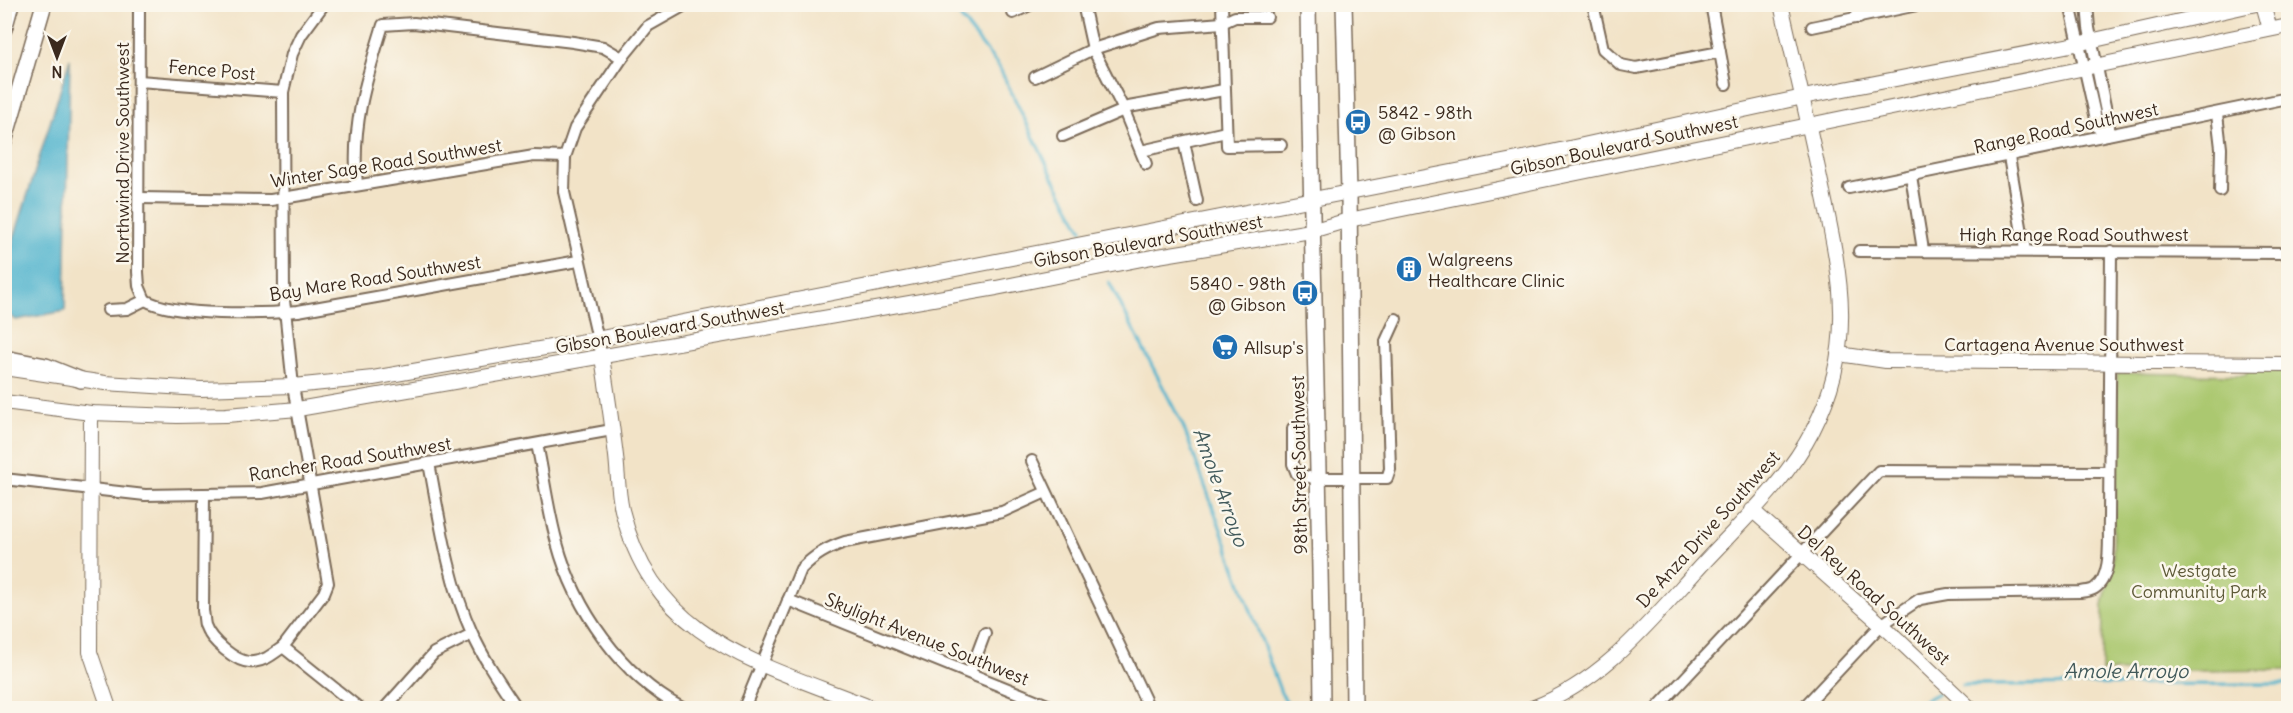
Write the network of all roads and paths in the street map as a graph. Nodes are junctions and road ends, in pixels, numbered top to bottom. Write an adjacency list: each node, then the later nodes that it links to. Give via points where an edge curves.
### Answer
1 (11, 4): 26 (main road)
2 (44, 4): 46 (main road)
3 (139, 4): 34 (street, Northwind Drive Southwest)
4 (324, 4): 37 (street, via 292,54)
5 (1032, 4): 20 (street)
6 (1083, 4): 29 (street)
7 (1222, 4): 23 (street)
8 (1308, 4): 60 (main road, 98th Street Southwest)
9 (1344, 4): 57 (main road)
10 (1593, 4): 30 (street, via 1603,48 1628,68)
11 (1711, 4): 30 (street)
12 (1782, 4): 38 (street, De Anza Drive Southwest)
13 (1856, 4): 22 (street)
14 (1922, 4): 22 (street)
15 (2070, 4): 28 (street)
16 (2087, 4): 28 (street)
17 (2256, 4): 28 (street, Gibson Boulevard Southwest)
18 (2264, 4): 27 (street)
19 (681, 6): 31 (street, via 648,26)
20 (1013, 13)
21 (1267, 17): 23 (street, via 1235,17)
22 (1859, 18): 25 (street)
23 (1222, 23): 29 (street, via 1159,28); 36 (street)
24 (2289, 26): 27 (street, Gibson Boulevard Southwest)
25 (1812, 27)
26 (4, 28)
27 (2270, 29): 32 (street, Gibson Boulevard Southwest)
28 (2086, 42): 32 (street); 38 (street, Gibson Boulevard Southwest)
29 (1093, 48): 33 (street); 40 (street)
30 (1720, 52): 35 (street)
31 (622, 57): 50 (street, via 575,128); 54 (street, via 603,47 573,42 414,23 383,25 358,112 354,139)
32 (2092, 67): 42 (street, Gibson Boulevard Southwest); 44 (street, via 2098,129)
33 (1035, 77)
34 (139, 81): 37 (street, Fence Post); 58 (street, Northwind Drive Southwest)
35 (1726, 84)
36 (1224, 90): 40 (street); 43 (street)
37 (283, 92): 59 (street)
38 (1803, 97): 42 (street, De Anza Drive Southwest); 57 (street, Gibson Boulevard Southwest)
39 (2289, 98): 41 (street, Range Road Southwest)
40 (1123, 109): 45 (street); 49 (street)
41 (2217, 114): 44 (street, Range Road Southwest); 56 (street)
42 (1809, 126): 62 (street, Gibson Boulevard Southwest); 75 (street, De Anza Drive Southwest, via 1841,283)
43 (1226, 132): 47 (street); 48 (street, via 1227,146)
44 (2107, 135): 51 (street, Range Road Southwest)
45 (1063, 136)
46 (4, 142)
47 (1184, 142): 49 (street); 61 (street)
48 (1281, 145)
49 (1141, 151): 52 (street)
50 (565, 157): 54 (street, Winter Sage Road Southwest, via 534,156); 69 (street, via 564,192)
51 (2009, 157): 53 (street, Range Road Southwest); 65 (street)
52 (1146, 164)
53 (1911, 176): 55 (street, Range Road Southwest); 64 (street)
54 (357, 185): 59 (street, Winter Sage Road Southwest)
55 (1849, 188)
56 (2220, 191)
57 (1349, 192): 60 (street, Gibson Boulevard Southwest); 62 (main road)
58 (140, 198): 59 (street, Winter Sage Road Southwest); 70 (street, Northwind Drive Southwest, via 138,272)
59 (283, 198): 72 (street)
60 (1311, 199): 63 (main road, 98th Street Southwest); 74 (street, Gibson Boulevard Southwest)
61 (1197, 201)
62 (1349, 220): 63 (street, Gibson Boulevard Southwest); 94 (main road)
63 (1311, 231): 76 (street, Gibson Boulevard Southwest); 93 (main road, 98th Street Southwest)
64 (1923, 250): 65 (street, High Range Road Southwest); 66 (street, High Range Road Southwest)
65 (2025, 250): 67 (street, High Range Road Southwest)
66 (1859, 251)
67 (2111, 251): 68 (street, High Range Road Southwest); 78 (street)
68 (2289, 253)
69 (578, 261): 72 (street, Bay Mare Road Southwest); 74 (street)
70 (146, 300): 71 (street, via 127,309); 72 (street, Bay Mare Road Southwest, via 168,310)
71 (108, 310)
72 (284, 312): 82 (street)
73 (1396, 319): 94 (street, via 1386,341 1390,469 1384,479)
74 (597, 339): 76 (street); 82 (street, Gibson Boulevard Southwest, via 373,378)
75 (1839, 354): 78 (street, Cartagena Avenue Southwest, via 1886,361); 99 (street, De Anza Drive Southwest, via 1814,429 1792,464)
76 (602, 357): 84 (street, Gibson Boulevard Southwest); 87 (street)
77 (4, 358): 81 (main road, via 46,366)
78 (2108, 363): 79 (street, Cartagena Avenue Southwest); 91 (street)
79 (2289, 364)
80 (4, 368): 81 (street, Gibson Boulevard Southwest)
81 (81, 380): 82 (street, Gibson Boulevard Southwest, via 201,389)
82 (293, 386): 84 (street)
83 (4, 402): 85 (street, Gibson Boulevard Southwest)
84 (298, 409): 85 (street, Gibson Boulevard Southwest, via 226,415); 95 (street)
85 (91, 413): 96 (street)
86 (1293, 428): 93 (street, via 1294,470 1302,477)
87 (612, 430): 88 (street, Rancher Road Southwest); 106 (street, via 622,509 636,554 657,591 703,635)
88 (537, 444): 90 (street, Rancher Road Southwest); 112 (street, via 557,542 587,614 633,673)
89 (1032, 461): 97 (street)
90 (429, 464): 95 (street, Rancher Road Southwest); 104 (street, via 449,566)
91 (2108, 472): 100 (street, via 1878,471); 102 (street, via 2106,561 2104,575 2094,589 1932,595 1908,604)
92 (4, 479): 96 (street, Rancher Road Southwest)
93 (1320, 479): 94 (street); 117 (main road, 98th Street Southwest)
94 (1352, 479): 118 (main road)
95 (312, 485): 98 (street, Rancher Road Southwest, via 262,493); 105 (street, via 328,583)
96 (90, 490): 98 (street, Rancher Road Southwest); 108 (street, via 90,652)
97 (1046, 492): 101 (street, via 993,514 828,548 801,569); 116 (street)
98 (204, 495): 105 (street, via 205,626 235,657 250,663 266,660)
99 (1752, 510): 100 (street, Del Rey Road Southwest); 119 (street, De Anza Drive Southwest, via 1605,667 1574,688)
100 (1800, 554): 102 (street, Del Rey Road Southwest); 120 (street)
101 (788, 600): 106 (street); 107 (street, Skylight Avenue Southwest)
102 (1881, 625): 121 (street); 122 (street, Del Rey Road Southwest)
103 (985, 633): 107 (street)
104 (472, 634): 110 (street, via 434,653); 111 (street)
105 (283, 647): 109 (street)
106 (762, 664): 113 (street); 114 (street)
107 (970, 673): 115 (street, Skylight Avenue Southwest)
108 (109, 708)
109 (359, 708)
110 (385, 708)
111 (518, 708)
112 (678, 708)
113 (744, 708)
114 (872, 708)
115 (1055, 708)
116 (1149, 708)
117 (1322, 708)
118 (1354, 708)
119 (1532, 708)
120 (1657, 708)
121 (1803, 708)
122 (1970, 708)

